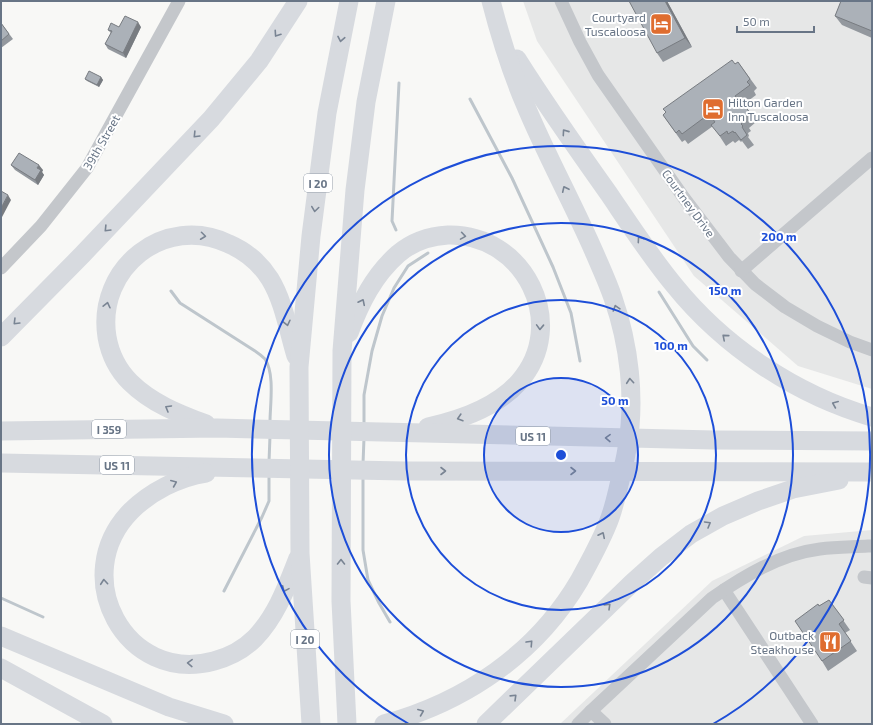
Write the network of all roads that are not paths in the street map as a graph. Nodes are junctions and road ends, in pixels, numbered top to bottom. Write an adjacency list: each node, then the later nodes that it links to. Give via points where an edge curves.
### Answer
1 (179, 1): 9 (street, 39th Street, via 87,168 41,226)
2 (298, 1): 11 (highway, one-way to 11, via 259,61 211,120)
3 (349, 1): 14 (highway, I 20, one-way to 14, via 325,128 311,236)
4 (386, 1): 13 (highway, via 366,102 356,183)
5 (491, 1): 7 (highway)
6 (561, 1): 10 (street, Courtney Drive, via 602,81 684,198)
7 (499, 30): 15 (highway, one-way to 7, via 822,398 782,377 727,339 699,313 651,256 544,102); 33 (highway, one-way to 7, via 421,712 472,688 527,646 560,609 587,566 609,522 628,447 631,396 626,346 613,297 524,103)
8 (872, 158): 10 (street)
9 (1, 268)
10 (741, 271): 12 (street, Courtney Drive, via 784,307 817,326)
11 (1, 337)
12 (872, 350)
13 (342, 351): 18 (highway, one-way to 18, via 366,293 386,265 414,243 441,236 468,237 500,250 524,273 537,298 540,323 533,360 519,382 500,398 467,416); 32 (highway, one-way to 13, via 341,601)
14 (299, 366): 16 (highway, one-way to 14, via 175,412 139,390 121,372 109,350 105,325 108,300 118,277 134,257 167,238 192,235 221,240 250,256 269,278 277,293 284,309); 24 (highway, I 20)
15 (872, 417)
16 (225, 428): 17 (highway, I 359); 18 (highway, I 359)
17 (1, 431)
18 (404, 432): 19 (highway, US 11, one-way to 18, via 713,440)
19 (872, 441)
20 (1, 464): 21 (highway, US 11)
21 (234, 468): 22 (highway, US 11, one-way to 22); 24 (highway, one-way to 21, via 271,618 245,647 223,658 199,664 162,659 140,647 122,630 110,607 104,584 108,547 119,526 136,506 166,486 199,474)
22 (872, 473): 34 (highway, one-way to 22, via 633,582 691,534 758,500 794,489)
23 (872, 546): 25 (street, via 819,549 791,556 752,572)
24 (300, 553): 31 (highway, I 20)
25 (724, 590): 28 (street, via 712,598); 37 (street)
26 (1, 636): 30 (highway, via 169,707)
27 (1, 668): 29 (highway)
28 (592, 712): 35 (street); 36 (street)
29 (103, 724)
30 (224, 724)
31 (311, 724)
32 (347, 724)
33 (384, 724)
34 (486, 724)
35 (578, 724)
36 (604, 724)
37 (812, 724)

